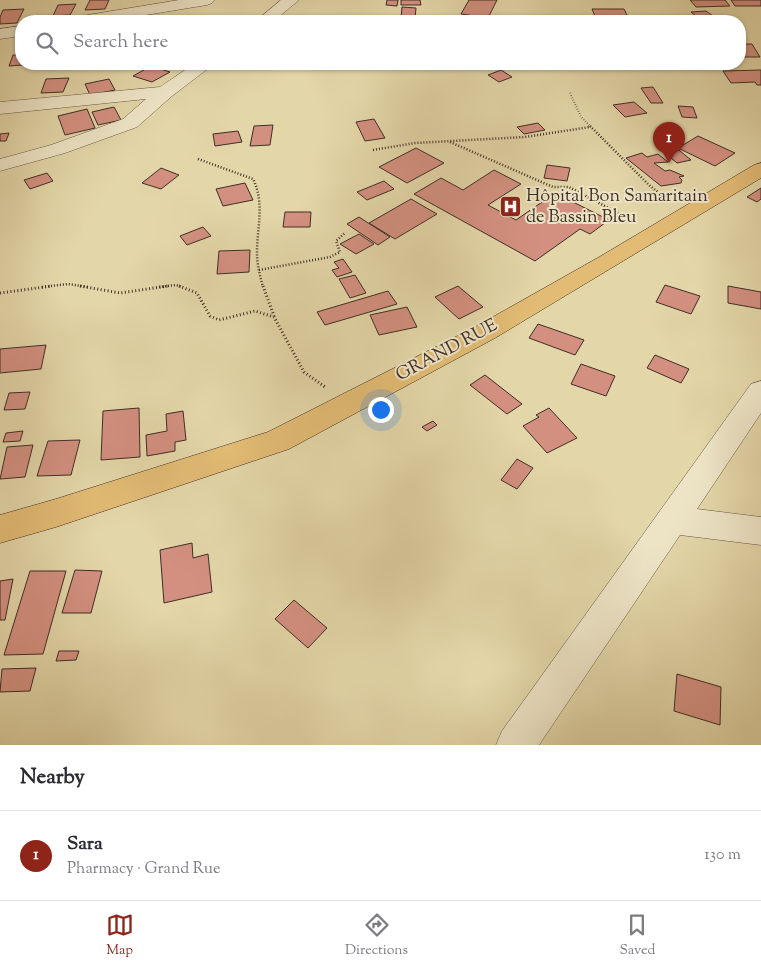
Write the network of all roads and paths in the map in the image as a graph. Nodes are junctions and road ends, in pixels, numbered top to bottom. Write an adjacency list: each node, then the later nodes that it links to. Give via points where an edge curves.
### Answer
1 (207, 0): 3 (street)
2 (291, 0): 4 (street)
3 (118, 15)
4 (272, 15)
5 (15, 32): 6 (street)
6 (0, 34)
7 (196, 70): 8 (street)
8 (165, 92): 10 (street); 15 (street, via 130,123)
9 (570, 93): 11 (path, via 581,117)
10 (0, 108)
11 (590, 127): 12 (path, via 525,137); 17 (path, via 649,186)
12 (450, 142): 13 (path, via 415,143); 19 (path, via 553,188 569,187)
13 (373, 150)
14 (198, 158): 20 (path, via 253,179 257,184 260,194)
15 (0, 166)
16 (761, 168): 17 (main road, GRAND RUE)
17 (686, 214): 19 (main road, GRAND RUE)
18 (345, 233): 20 (path, via 336,241 340,252 330,257)
19 (656, 233): 24 (main road, GRAND RUE, via 486,332)
20 (259, 270): 22 (path)
21 (0, 293): 22 (path, via 68,284 120,292 176,285 197,293 210,316 219,320 255,311)
22 (274, 317): 24 (path, via 304,372)
23 (761, 391): 25 (street)
24 (348, 404): 26 (main road, GRAND RUE, via 278,441)
25 (672, 520): 27 (street); 28 (street)
26 (0, 529)
27 (761, 532)
28 (516, 745)

